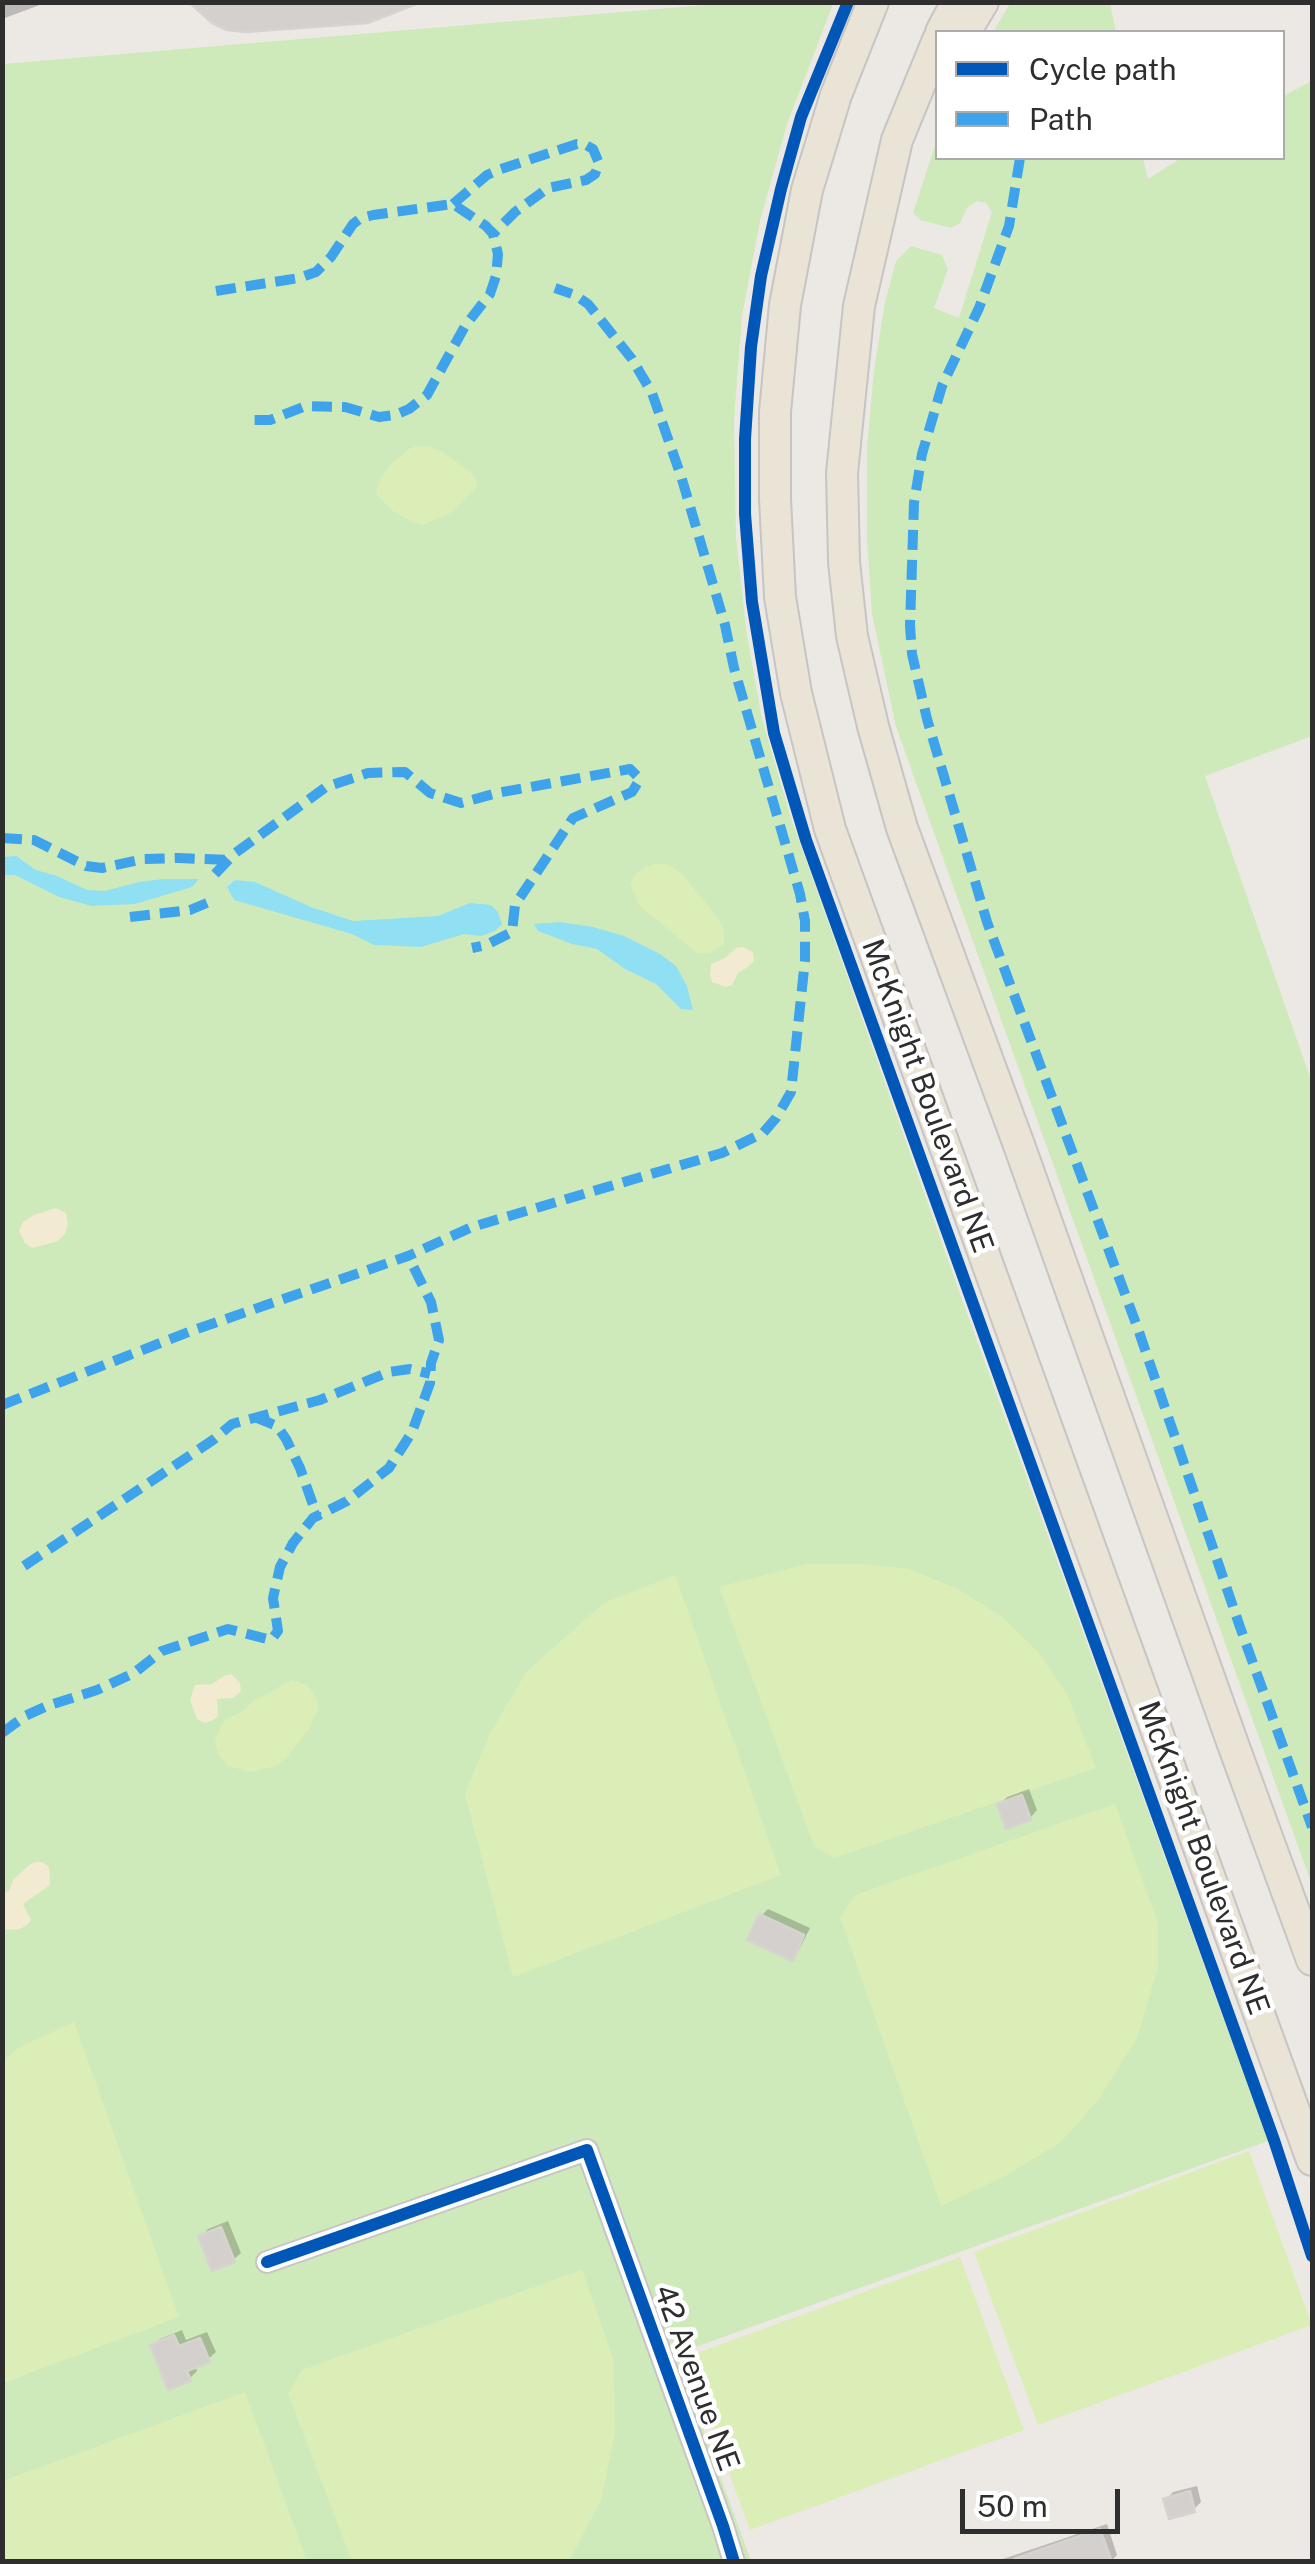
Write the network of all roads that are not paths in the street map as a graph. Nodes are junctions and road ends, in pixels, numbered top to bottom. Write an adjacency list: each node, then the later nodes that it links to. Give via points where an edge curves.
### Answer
1 (873, 2): 10 (main road, McKnight Boulevard NE, via 807,190 785,305 774,500 780,597 796,693 830,829)
2 (957, 2): 4 (main road)
3 (983, 2): 5 (main road)
4 (943, 30)
5 (966, 30)
6 (935, 47): 8 (main road)
7 (935, 90): 8 (main road)
8 (897, 140): 9 (main road, via 859,306 844,456 844,562 872,726 902,828)
9 (1312, 1960)
10 (1312, 2160)
11 (267, 2262): 12 (street, 42 Avenue NE, via 587,2150)
12 (734, 2562)

